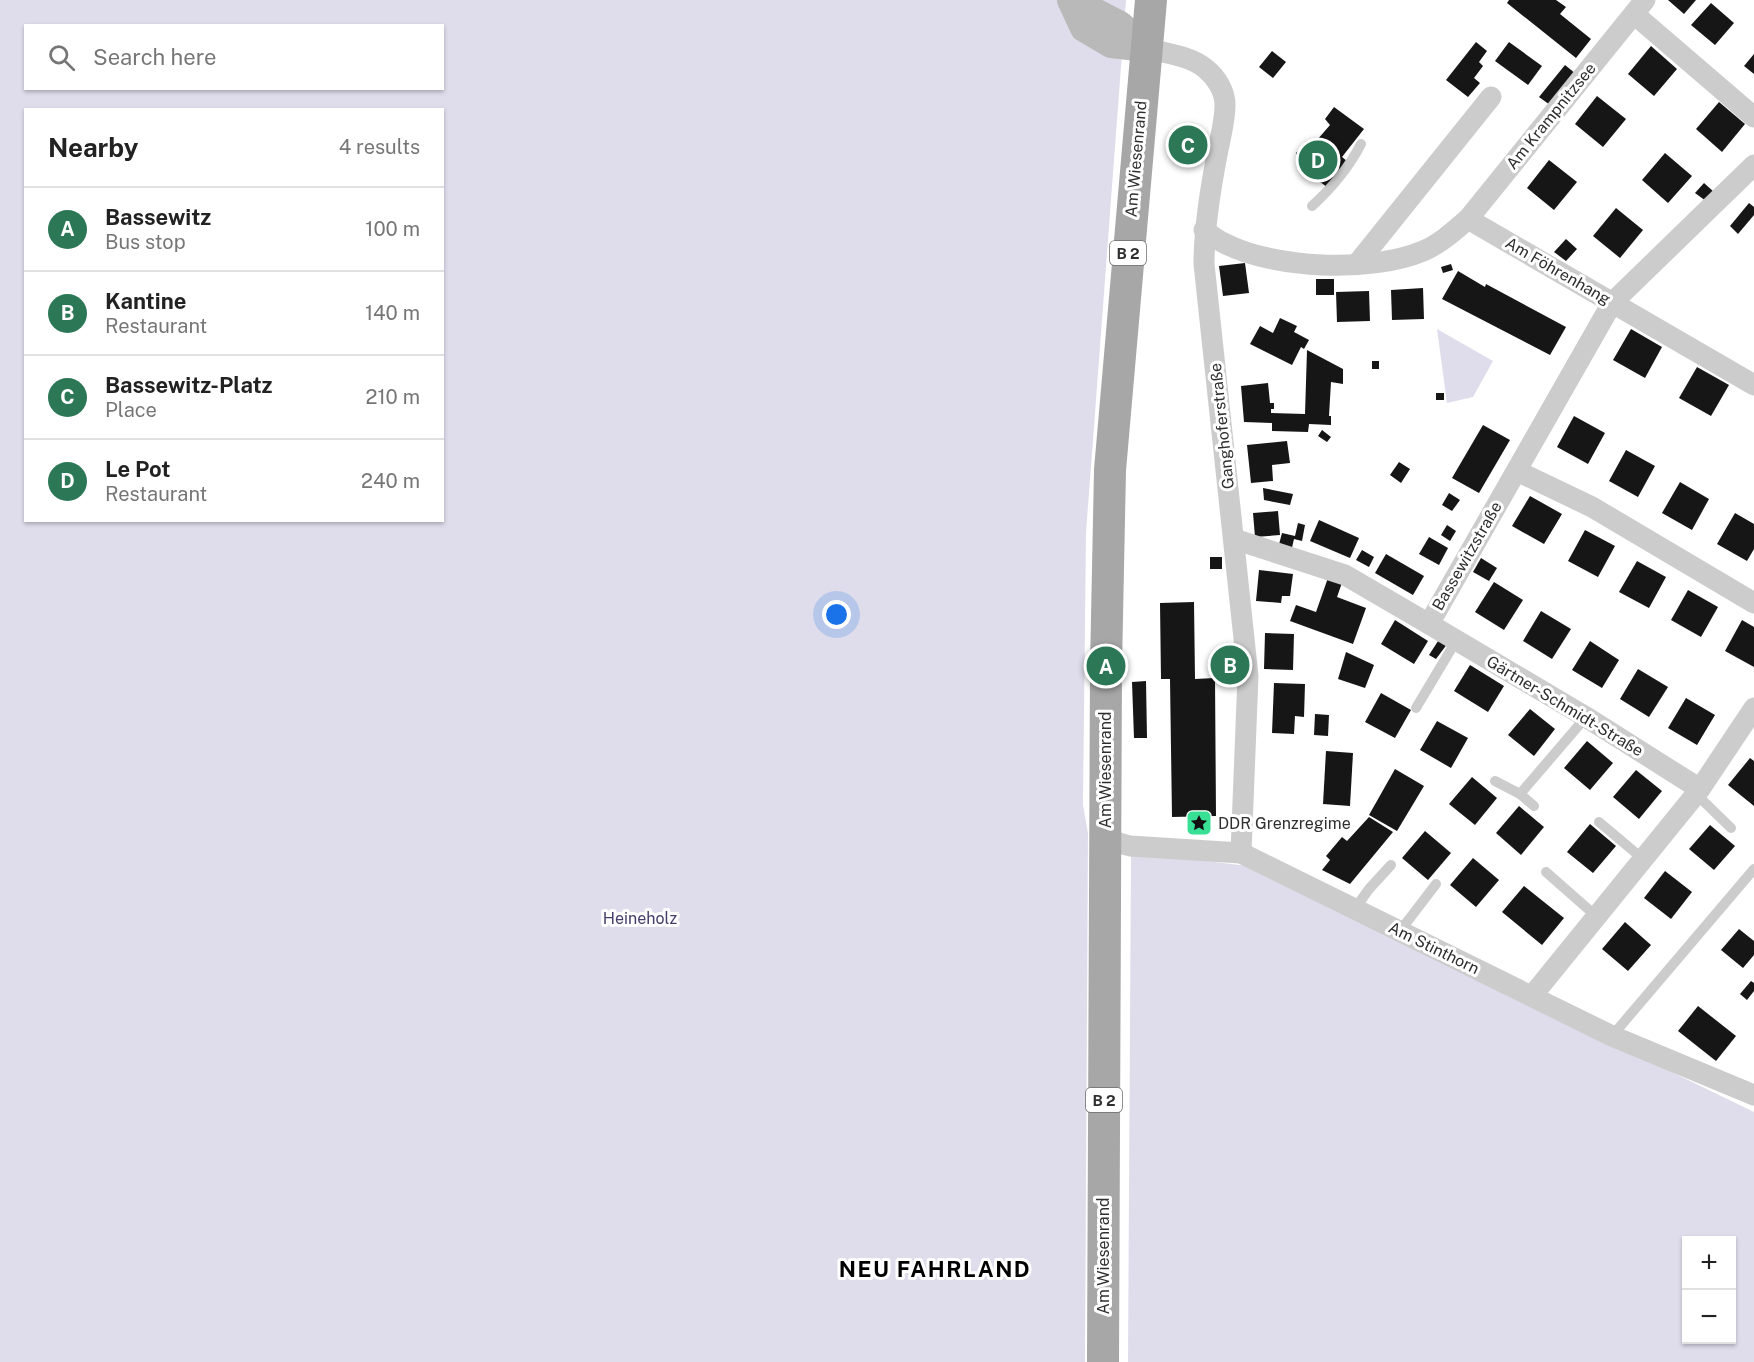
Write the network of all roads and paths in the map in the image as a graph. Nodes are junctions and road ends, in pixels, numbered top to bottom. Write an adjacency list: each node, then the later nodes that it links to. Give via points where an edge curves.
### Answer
1 (1071, 0): 5 (street, via 1084,28 1111,44)
2 (1077, 0): 5 (street, via 1120,25)
3 (1151, 0): 5 (main road, Am Wiesenrand / B 2)
4 (1640, 7): 7 (street, Am Krampnitzsee); 11 (street, Am Krampnitzsee)
5 (1146, 48): 12 (street, Ganghoferstraße, via 1203,66 1221,90 1225,103 1223,124); 30 (main road, Am Wiesenrand / B 2, via 1110,470)
6 (1491, 97): 13 (street)
7 (1754, 117)
8 (1361, 144): 10 (lane, via 1348,168)
9 (1754, 165): 14 (street)
10 (1312, 206)
11 (1468, 219): 13 (street, via 1424,251 1376,264); 14 (street, Am Föhrenhang)
12 (1204, 230): 13 (street, via 1224,243 1272,259); 17 (street, Ganghoferstraße, via 1205,275)
13 (1357, 264)
14 (1612, 303): 15 (street, Am Föhrenhang); 16 (street, Bassewitzstraße)
15 (1754, 385)
16 (1517, 471): 18 (street, via 1592,507); 19 (street, Bassewitzstraße)
17 (1234, 539): 19 (street, Bassewitzstraße, via 1346,575); 31 (street, Ganghoferstraße, via 1248,676)
18 (1754, 603)
19 (1428, 624): 20 (street, Gärtner-Schmidt-Straße)
20 (1456, 642): 21 (lane); 22 (street, Gärtner-Schmidt-Straße)
21 (1416, 708)
22 (1586, 717): 25 (street, Gärtner-Schmidt-Straße); 26 (lane)
23 (1752, 718): 25 (street)
24 (1495, 781): 26 (lane)
25 (1698, 791): 29 (lane); 32 (street)
26 (1520, 794): 27 (lane)
27 (1534, 806)
28 (1599, 822): 32 (lane)
29 (1731, 828)
30 (1105, 839): 31 (street, Am Stinthorn, via 1130,846); 43 (main road, Am Wiesenrand / B 2)
31 (1241, 854): 37 (street, Am Stinthorn)
32 (1643, 859): 38 (street)
33 (1391, 865): 37 (lane)
34 (1754, 868): 41 (lane)
35 (1546, 872): 38 (lane)
36 (1436, 884): 39 (lane)
37 (1353, 910): 39 (street, Am Stinthorn)
38 (1596, 916): 40 (street)
39 (1400, 931): 40 (street, Am Stinthorn)
40 (1532, 996): 41 (street, Am Stinthorn)
41 (1612, 1036): 42 (street, Am Stinthorn)
42 (1754, 1095)
43 (1102, 1362)

